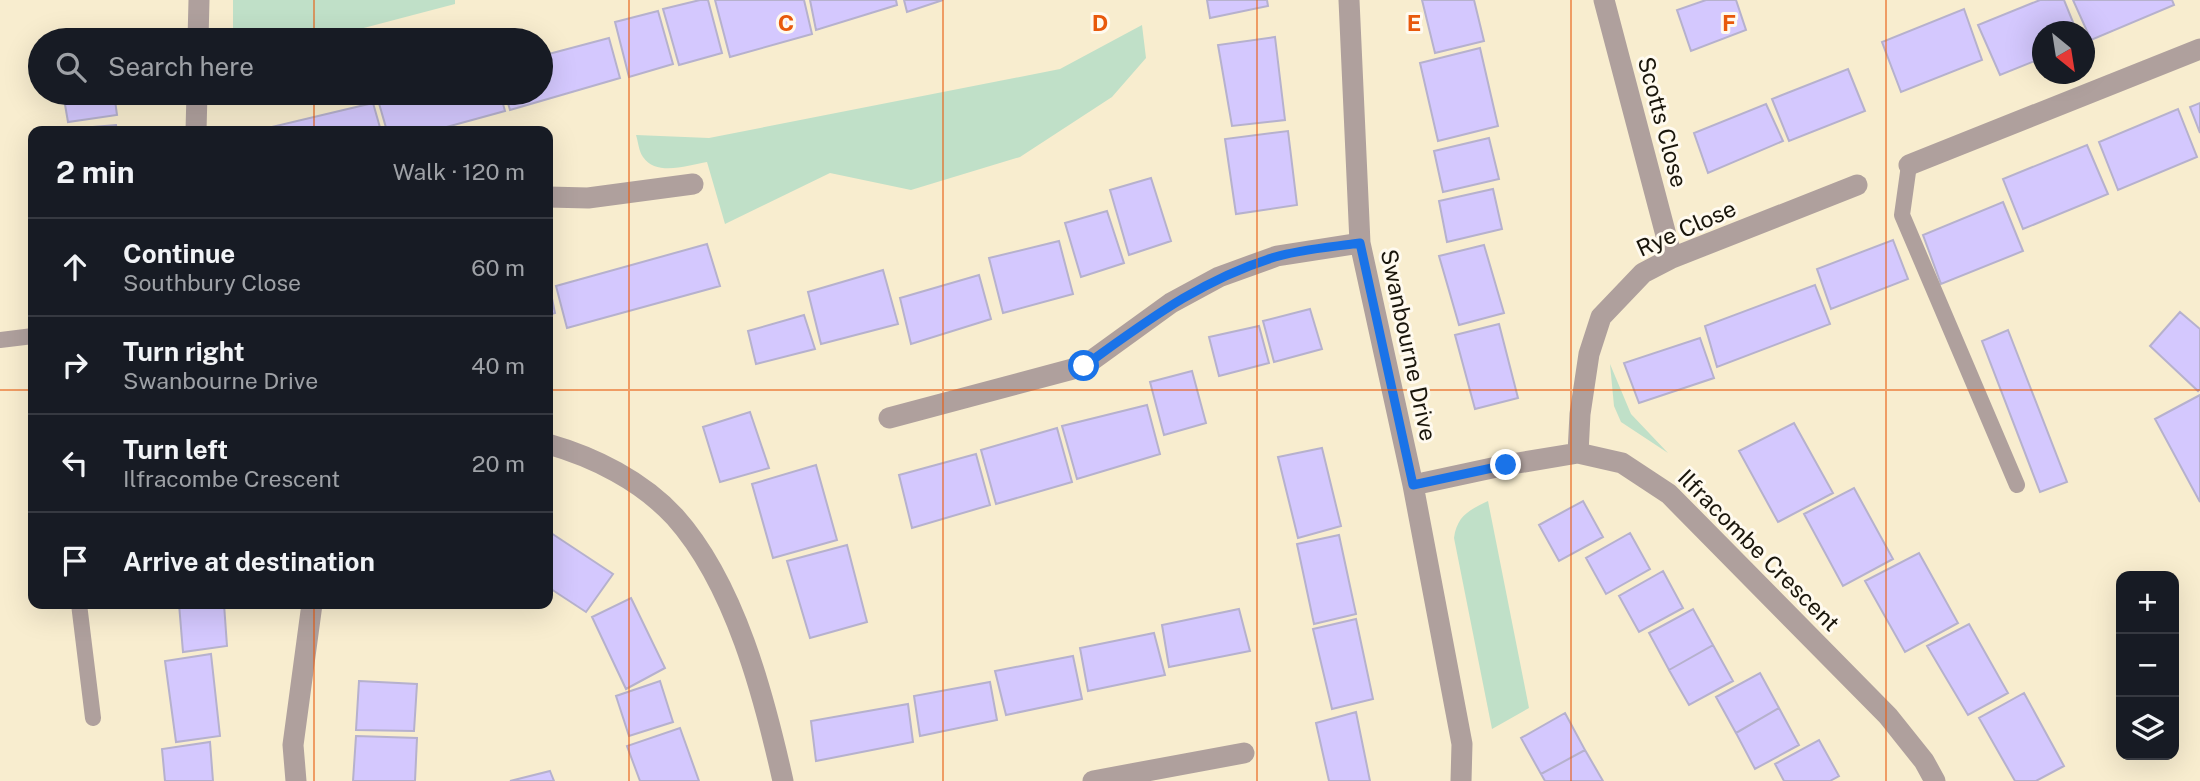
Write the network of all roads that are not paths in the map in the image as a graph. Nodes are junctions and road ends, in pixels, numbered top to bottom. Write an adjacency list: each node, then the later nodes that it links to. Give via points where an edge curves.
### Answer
1 (199, 0): 4 (street)
2 (1349, 0): 12 (street, Swanbourne Drive)
3 (1604, 0): 13 (street, Scotts Close)
4 (198, 28)
5 (2200, 50): 8 (street)
6 (197, 105): 7 (street)
7 (196, 126)
8 (1909, 165): 20 (lane, via 1902,215)
9 (692, 184): 11 (street, via 588,198)
10 (1857, 185): 13 (street, Rye Close)
11 (553, 197)
12 (1360, 243): 16 (street, via 1277,256 1219,277 1171,303 1084,366); 19 (street, Swanbourne Drive)
13 (1672, 258): 18 (street, Rye Close, via 1643,273 1601,317 1589,354)
14 (28, 337): 15 (lane)
15 (0, 340)
16 (889, 418)
17 (553, 446): 26 (street, via 601,463 641,488 676,518 697,548 728,603 750,659)
18 (1578, 453): 19 (street, Ilfracombe Crescent); 29 (street, Ilfracombe Crescent, via 1622,463 1669,494 1888,716)
19 (1413, 485): 28 (street, Swanbourne Drive, via 1462,744)
20 (2017, 485)
21 (80, 609): 23 (lane)
22 (311, 609): 25 (street, via 293,745)
23 (93, 718)
24 (1244, 753): 27 (street)
25 (296, 781)
26 (783, 781)
27 (1093, 781)
28 (1461, 781)
29 (1935, 781)

